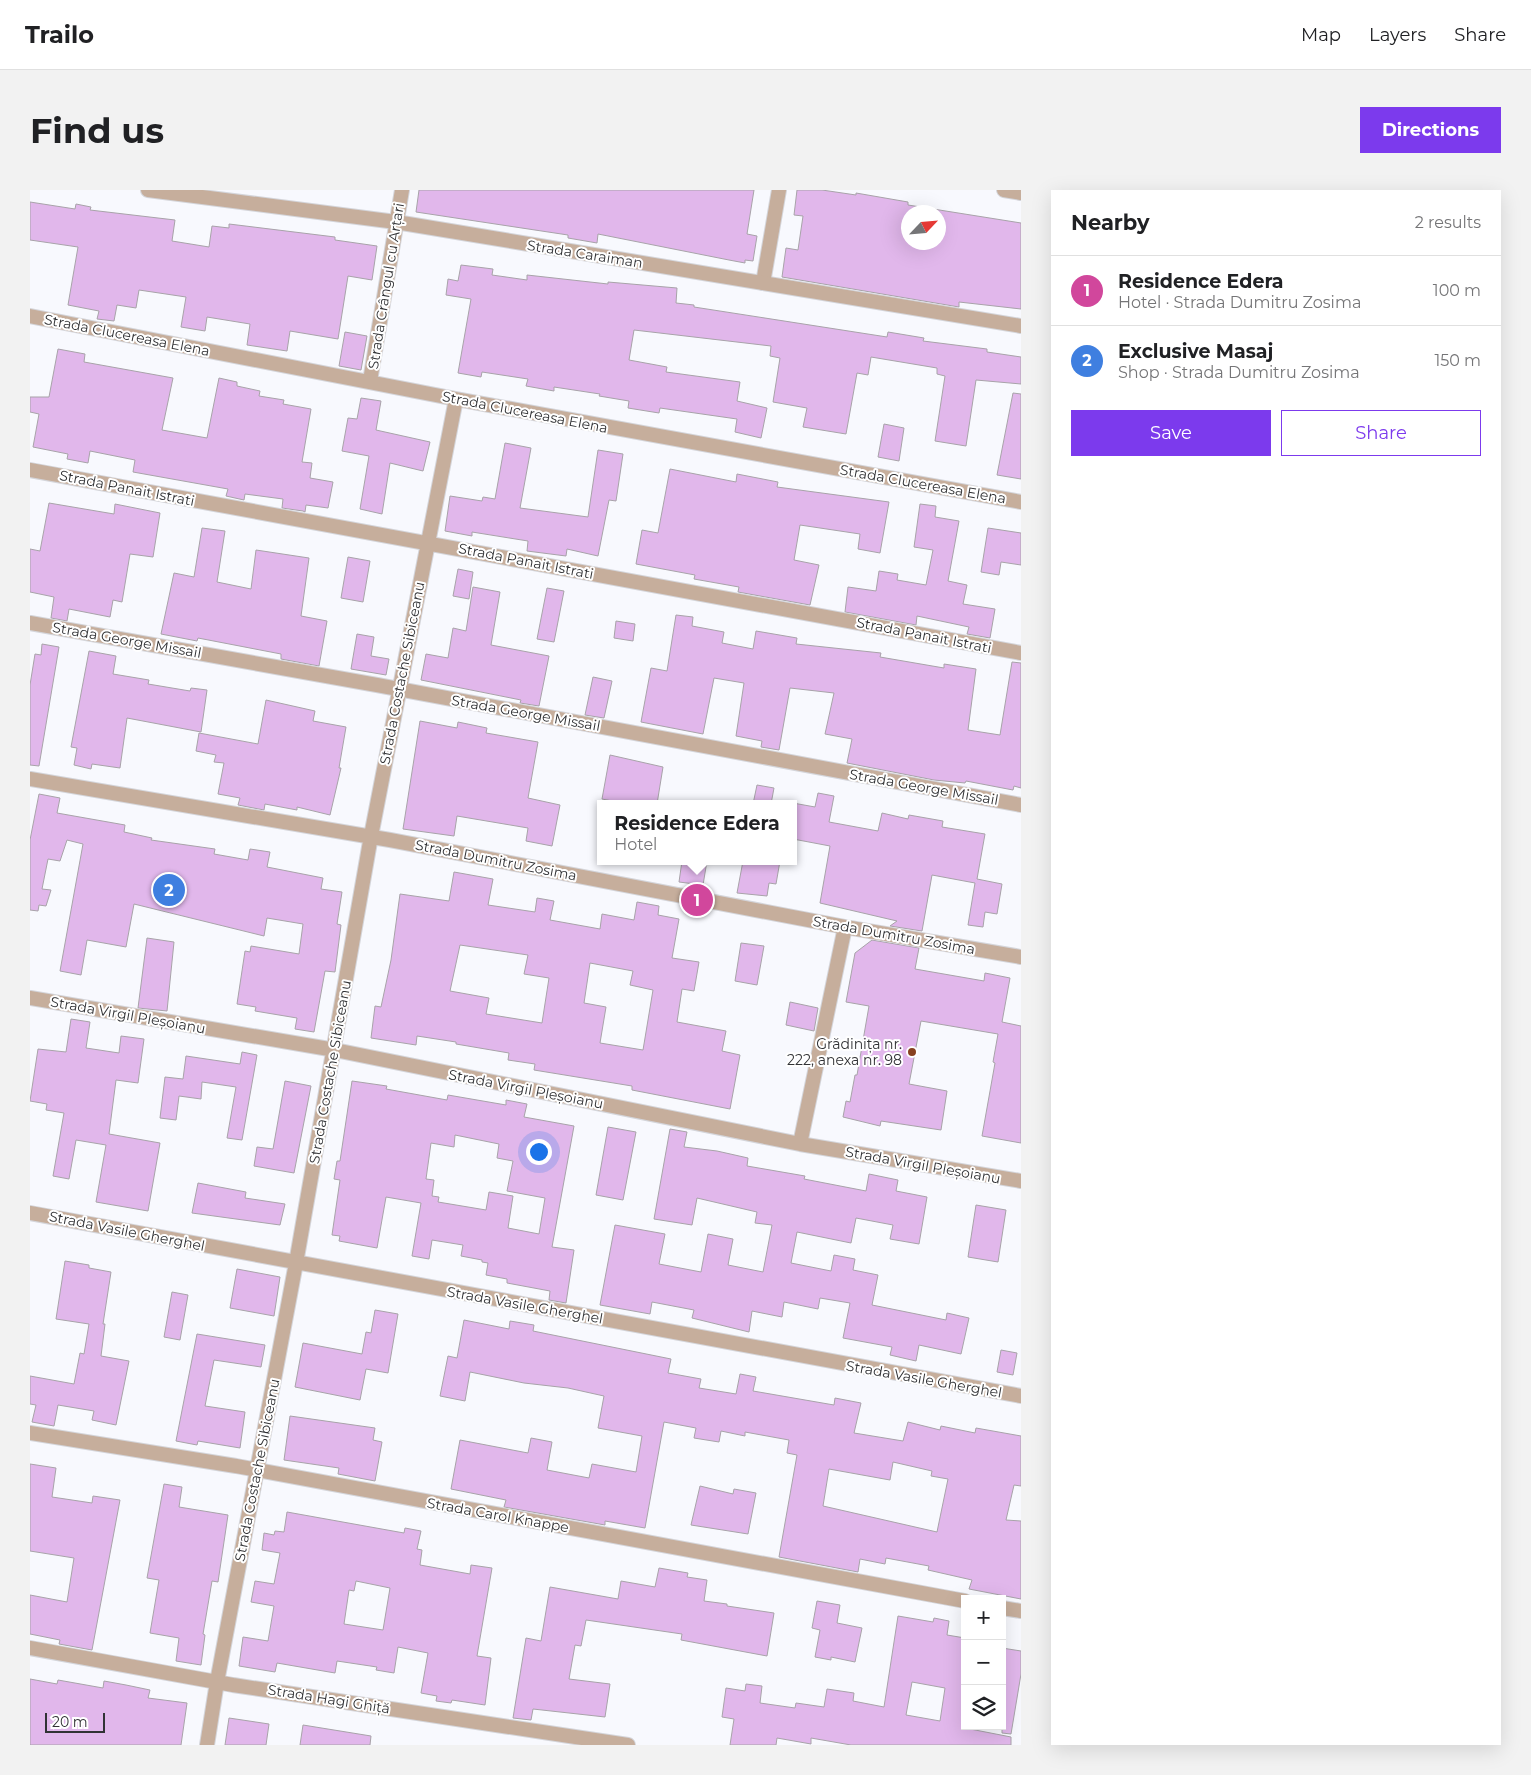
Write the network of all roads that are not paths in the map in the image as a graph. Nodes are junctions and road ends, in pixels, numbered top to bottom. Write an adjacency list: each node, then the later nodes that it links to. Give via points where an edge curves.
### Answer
1 (148, 190): 6 (street, Strada Caraiman)
2 (402, 190): 6 (street, Strada Crângul cu Arțari)
3 (779, 190): 7 (street)
4 (1004, 190): 5 (street)
5 (1021, 193)
6 (396, 222): 7 (street, Strada Caraiman); 10 (street, Strada Crângul cu Arțari)
7 (763, 283): 9 (street, Strada Caraiman)
8 (30, 316): 10 (street, Strada Clucereasa Elena)
9 (1021, 326)
10 (370, 381): 11 (street, Strada Clucereasa Elena)
11 (456, 399): 13 (street, Strada Clucereasa Elena); 14 (street, Strada Costache Sibiceanu)
12 (30, 470): 14 (street, Strada Panait Istrati)
13 (1021, 502)
14 (427, 543): 16 (street, Strada Panait Istrati); 17 (street, Strada Costache Sibiceanu)
15 (30, 623): 17 (street, Strada George Missail)
16 (1021, 654)
17 (399, 690): 19 (street, Strada George Missail); 20 (street, Strada Costache Sibiceanu)
18 (30, 779): 20 (street, Strada Dumitru Zosima)
19 (1021, 805)
20 (371, 836): 21 (street, Strada Dumitru Zosima); 24 (street, Strada Costache Sibiceanu)
21 (845, 927): 22 (street, Strada Dumitru Zosima); 25 (street)
22 (1021, 956)
23 (30, 998): 24 (street, Strada Virgil Pleșoianu)
24 (334, 1050): 25 (street, Strada Virgil Pleșoianu); 28 (street, Strada Costache Sibiceanu)
25 (800, 1144): 26 (street, Strada Virgil Pleșoianu)
26 (1021, 1181)
27 (30, 1213): 28 (street, Strada Vasile Gherghel)
28 (296, 1263): 29 (street, Strada Vasile Gherghel); 31 (street, Strada Costache Sibiceanu)
29 (1021, 1396)
30 (30, 1433): 31 (street, Strada Carol Knappe)
31 (256, 1470): 32 (street, Strada Carol Knappe); 36 (street, Strada Costache Sibiceanu)
32 (961, 1600)
33 (1006, 1609): 34 (street)
34 (1021, 1612)
35 (30, 1648): 36 (street, Strada Hagi Ghiță)
36 (217, 1682): 37 (street, Strada Costache Sibiceanu); 38 (street, Strada Hagi Ghiță)
37 (208, 1745)
38 (628, 1745)

